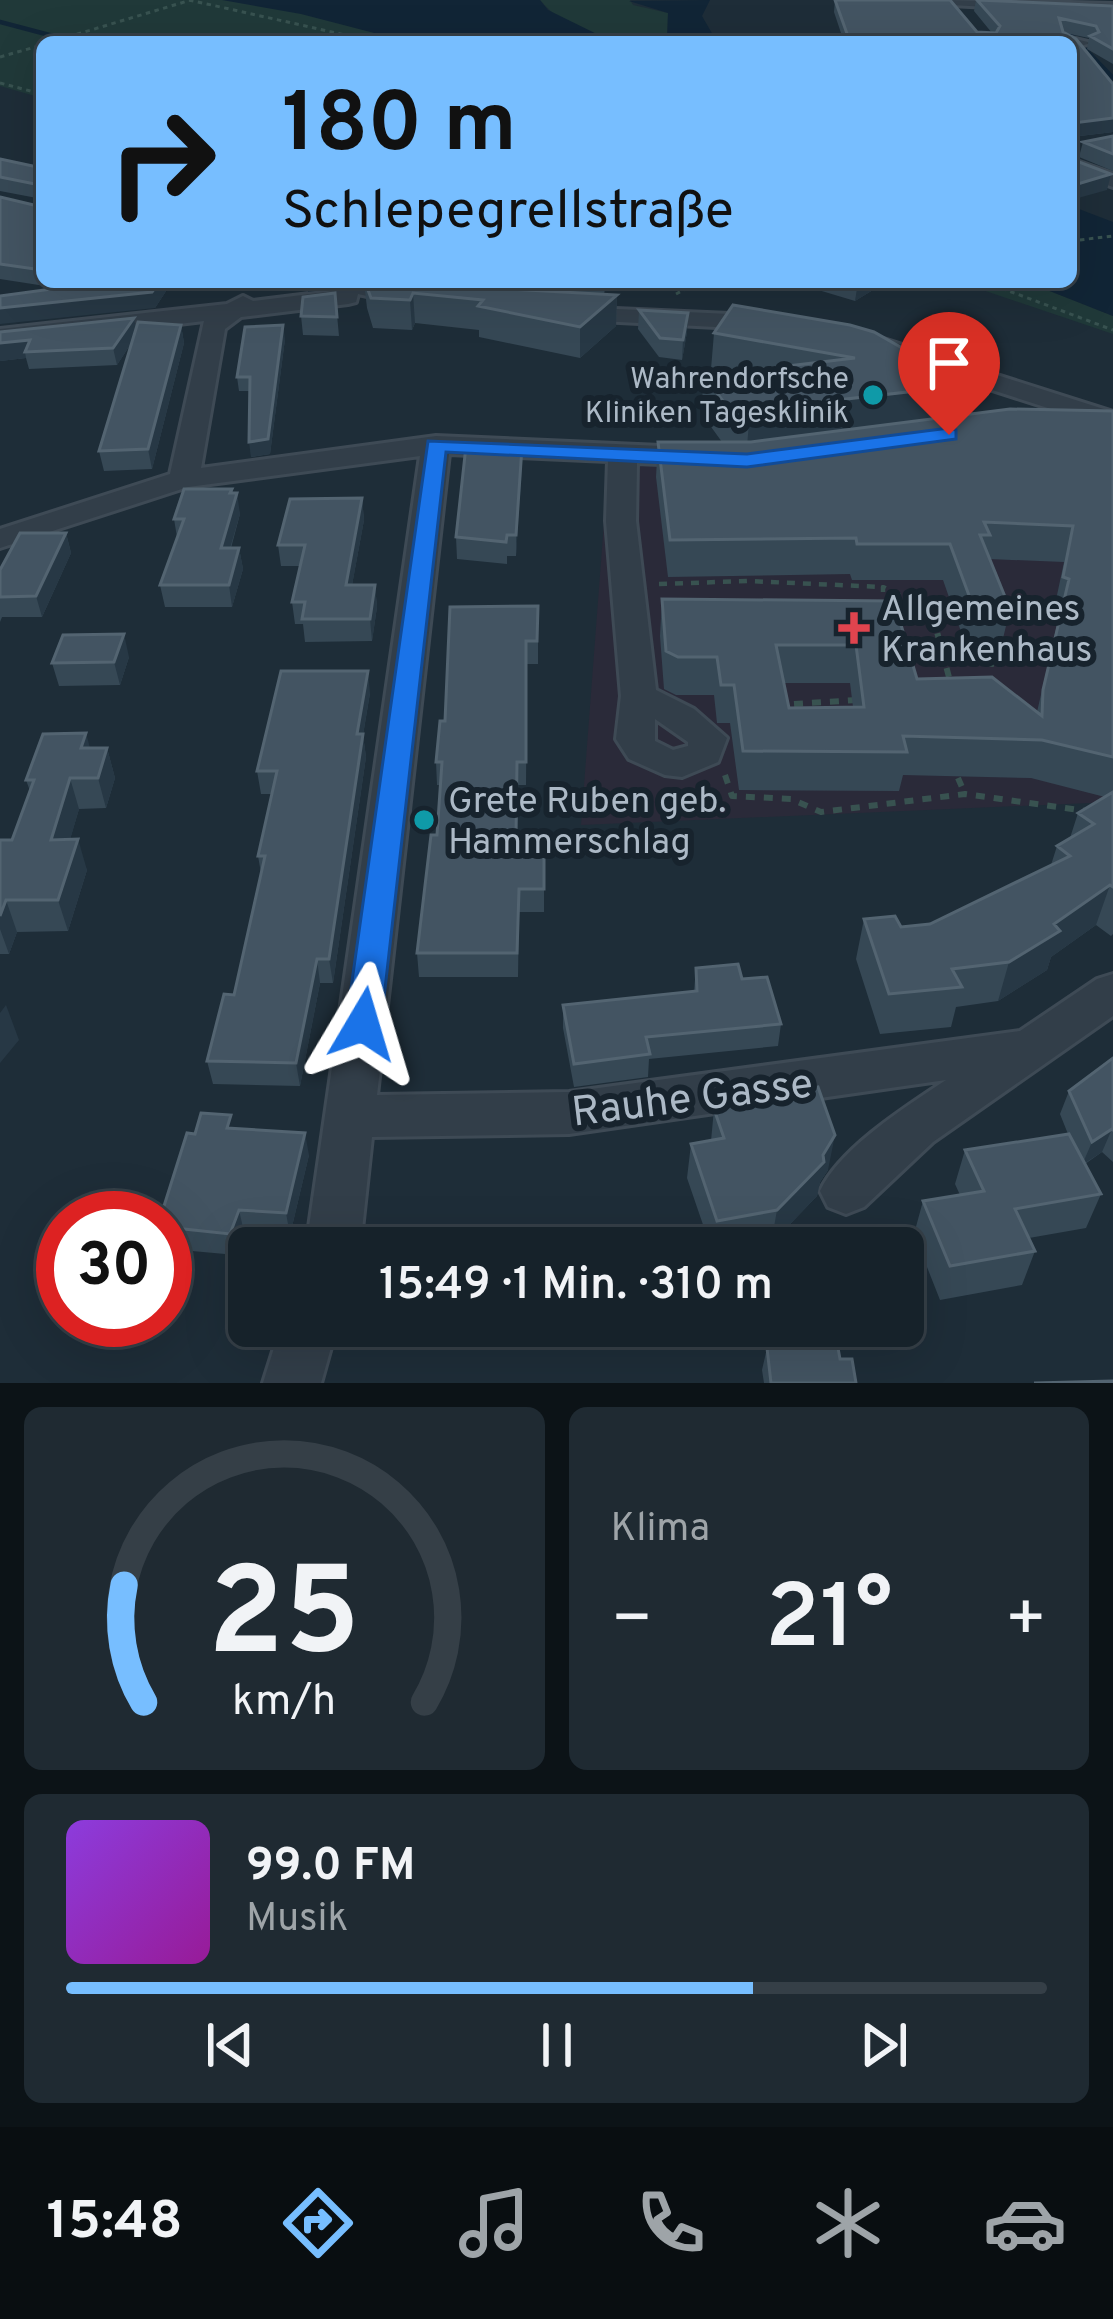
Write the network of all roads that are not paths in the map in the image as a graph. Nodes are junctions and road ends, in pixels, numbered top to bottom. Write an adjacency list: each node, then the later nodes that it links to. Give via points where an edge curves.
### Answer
1 (952, 1): 2 (street); 3 (street, via 964,17)
2 (1113, 9)
3 (1020, 17)
4 (1077, 157): 5 (street)
5 (1108, 176)
6 (275, 288): 10 (street)
7 (336, 290): 8 (street); 9 (street); 10 (street)
8 (367, 297)
9 (439, 302)
10 (231, 309): 14 (street); 20 (street, via 213,326)
11 (540, 312): 12 (street)
12 (809, 328)
13 (846, 335): 15 (street)
14 (0, 337)
15 (1108, 420): 16 (street)
16 (1030, 426)
17 (436, 445): 18 (street); 20 (street); 25 (street)
18 (623, 456): 19 (street); 22 (street, via 620,520)
19 (728, 459)
20 (184, 479): 21 (street)
21 (0, 539)
22 (639, 696)
23 (1113, 992): 24 (street, Rauhe Gasse)
24 (1030, 1049): 25 (street, Rauhe Gasse, via 569,1113); 26 (street, Rauhe Gasse, via 916,1127)
25 (352, 1116): 27 (street)
26 (846, 1191)
27 (336, 1227)
28 (303, 1347): 29 (street)
29 (292, 1383)

